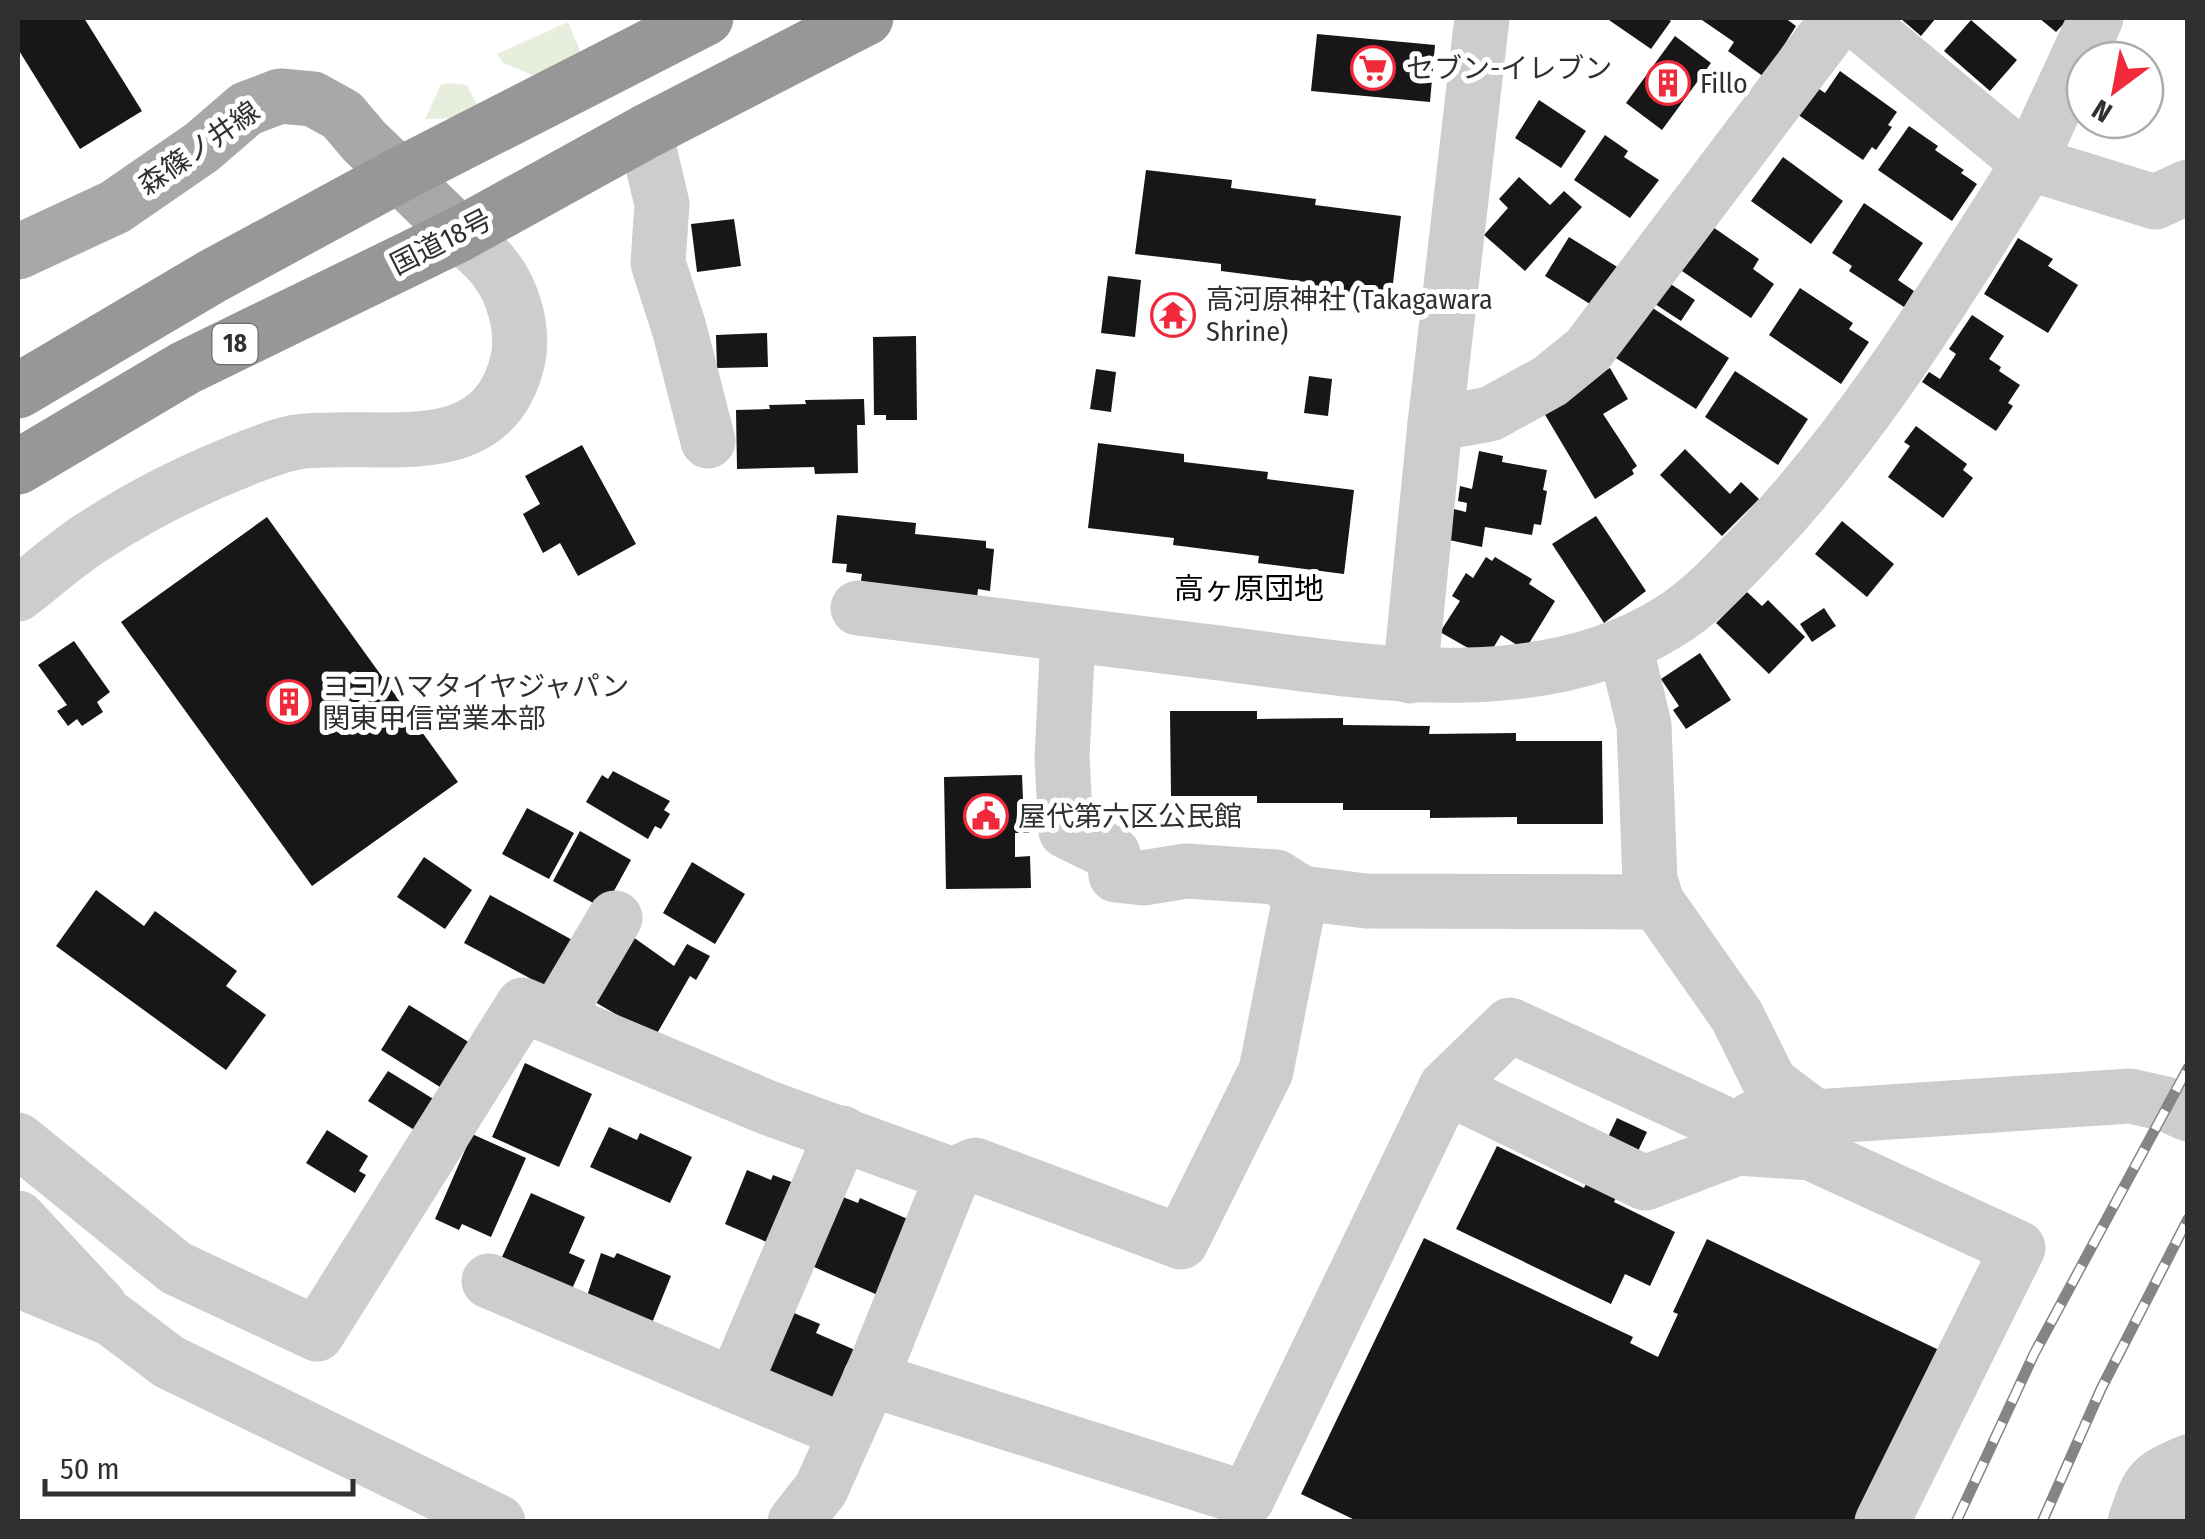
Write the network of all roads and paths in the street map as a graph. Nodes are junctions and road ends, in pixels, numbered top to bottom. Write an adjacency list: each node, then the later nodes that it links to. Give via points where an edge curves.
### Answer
1 (706, 18): 9 (highway, 18)
2 (866, 18): 7 (highway, 国道18号 / 18)
3 (1482, 18): 14 (street)
4 (1839, 18): 14 (street, via 1588,350 1550,381 1490,414)
5 (1854, 18): 8 (street)
6 (2096, 18): 8 (street)
7 (645, 132): 11 (highway, 国道18号 / 18); 15 (street, via 662,204 658,263)
8 (2029, 164): 10 (street, via 2154,202); 20 (street, via 1924,327 1788,510 1705,596)
9 (399, 175): 11 (main road, 森篠ノ井線); 12 (main road, 森篠ノ井線, via 342,115 313,99 280,96 246,109 115,207); 13 (highway, 18)
10 (2188, 187)
11 (460, 234): 16 (highway, 国道18号 / 18, via 185,368); 17 (street, via 494,266 514,306 521,342 513,378 475,426 436,438 302,441 248,457 96,534)
12 (18, 252)
13 (18, 391)
14 (1435, 424): 21 (street)
15 (708, 441)
16 (18, 467)
17 (18, 594)
18 (858, 608): 19 (street)
19 (1068, 635): 21 (street); 22 (street, via 1066,831 1113,854 1116,875 1276,877)
20 (1624, 646): 21 (street, via 1533,670); 23 (street, via 1644,726 1650,880)
21 (1410, 676)
22 (1300, 893): 23 (street, via 1366,901); 32 (street, via 1266,1072 1181,1242 975,1165)
23 (1657, 902): 26 (street, via 1737,1016)
24 (616, 918): 25 (street)
25 (556, 1018): 29 (street); 30 (street, via 524,1005 317,1334 176,1268)
26 (1770, 1083): 28 (street, via 1815,1116 2130,1096); 31 (street)
27 (1446, 1087): 31 (street, via 1645,1184); 31 (street, via 1510,1026 1718,1120); 41 (street)
28 (2188, 1114)
29 (842, 1133): 32 (street); 38 (street)
30 (18, 1140)
31 (1737, 1148): 44 (street, via 1812,1153 2018,1248)
32 (953, 1175): 37 (street)
33 (18, 1218): 36 (street)
34 (18, 1280): 36 (street)
35 (489, 1281): 38 (street)
36 (112, 1319): 42 (street, via 168,1362)
37 (870, 1379): 39 (street); 41 (street)
38 (734, 1385): 39 (street)
39 (846, 1432): 43 (street, via 820,1489)
40 (2188, 1462): 45 (street, via 2156,1476)
41 (1252, 1510)
42 (498, 1522)
43 (795, 1522)
44 (1882, 1522)
45 (2134, 1522)

